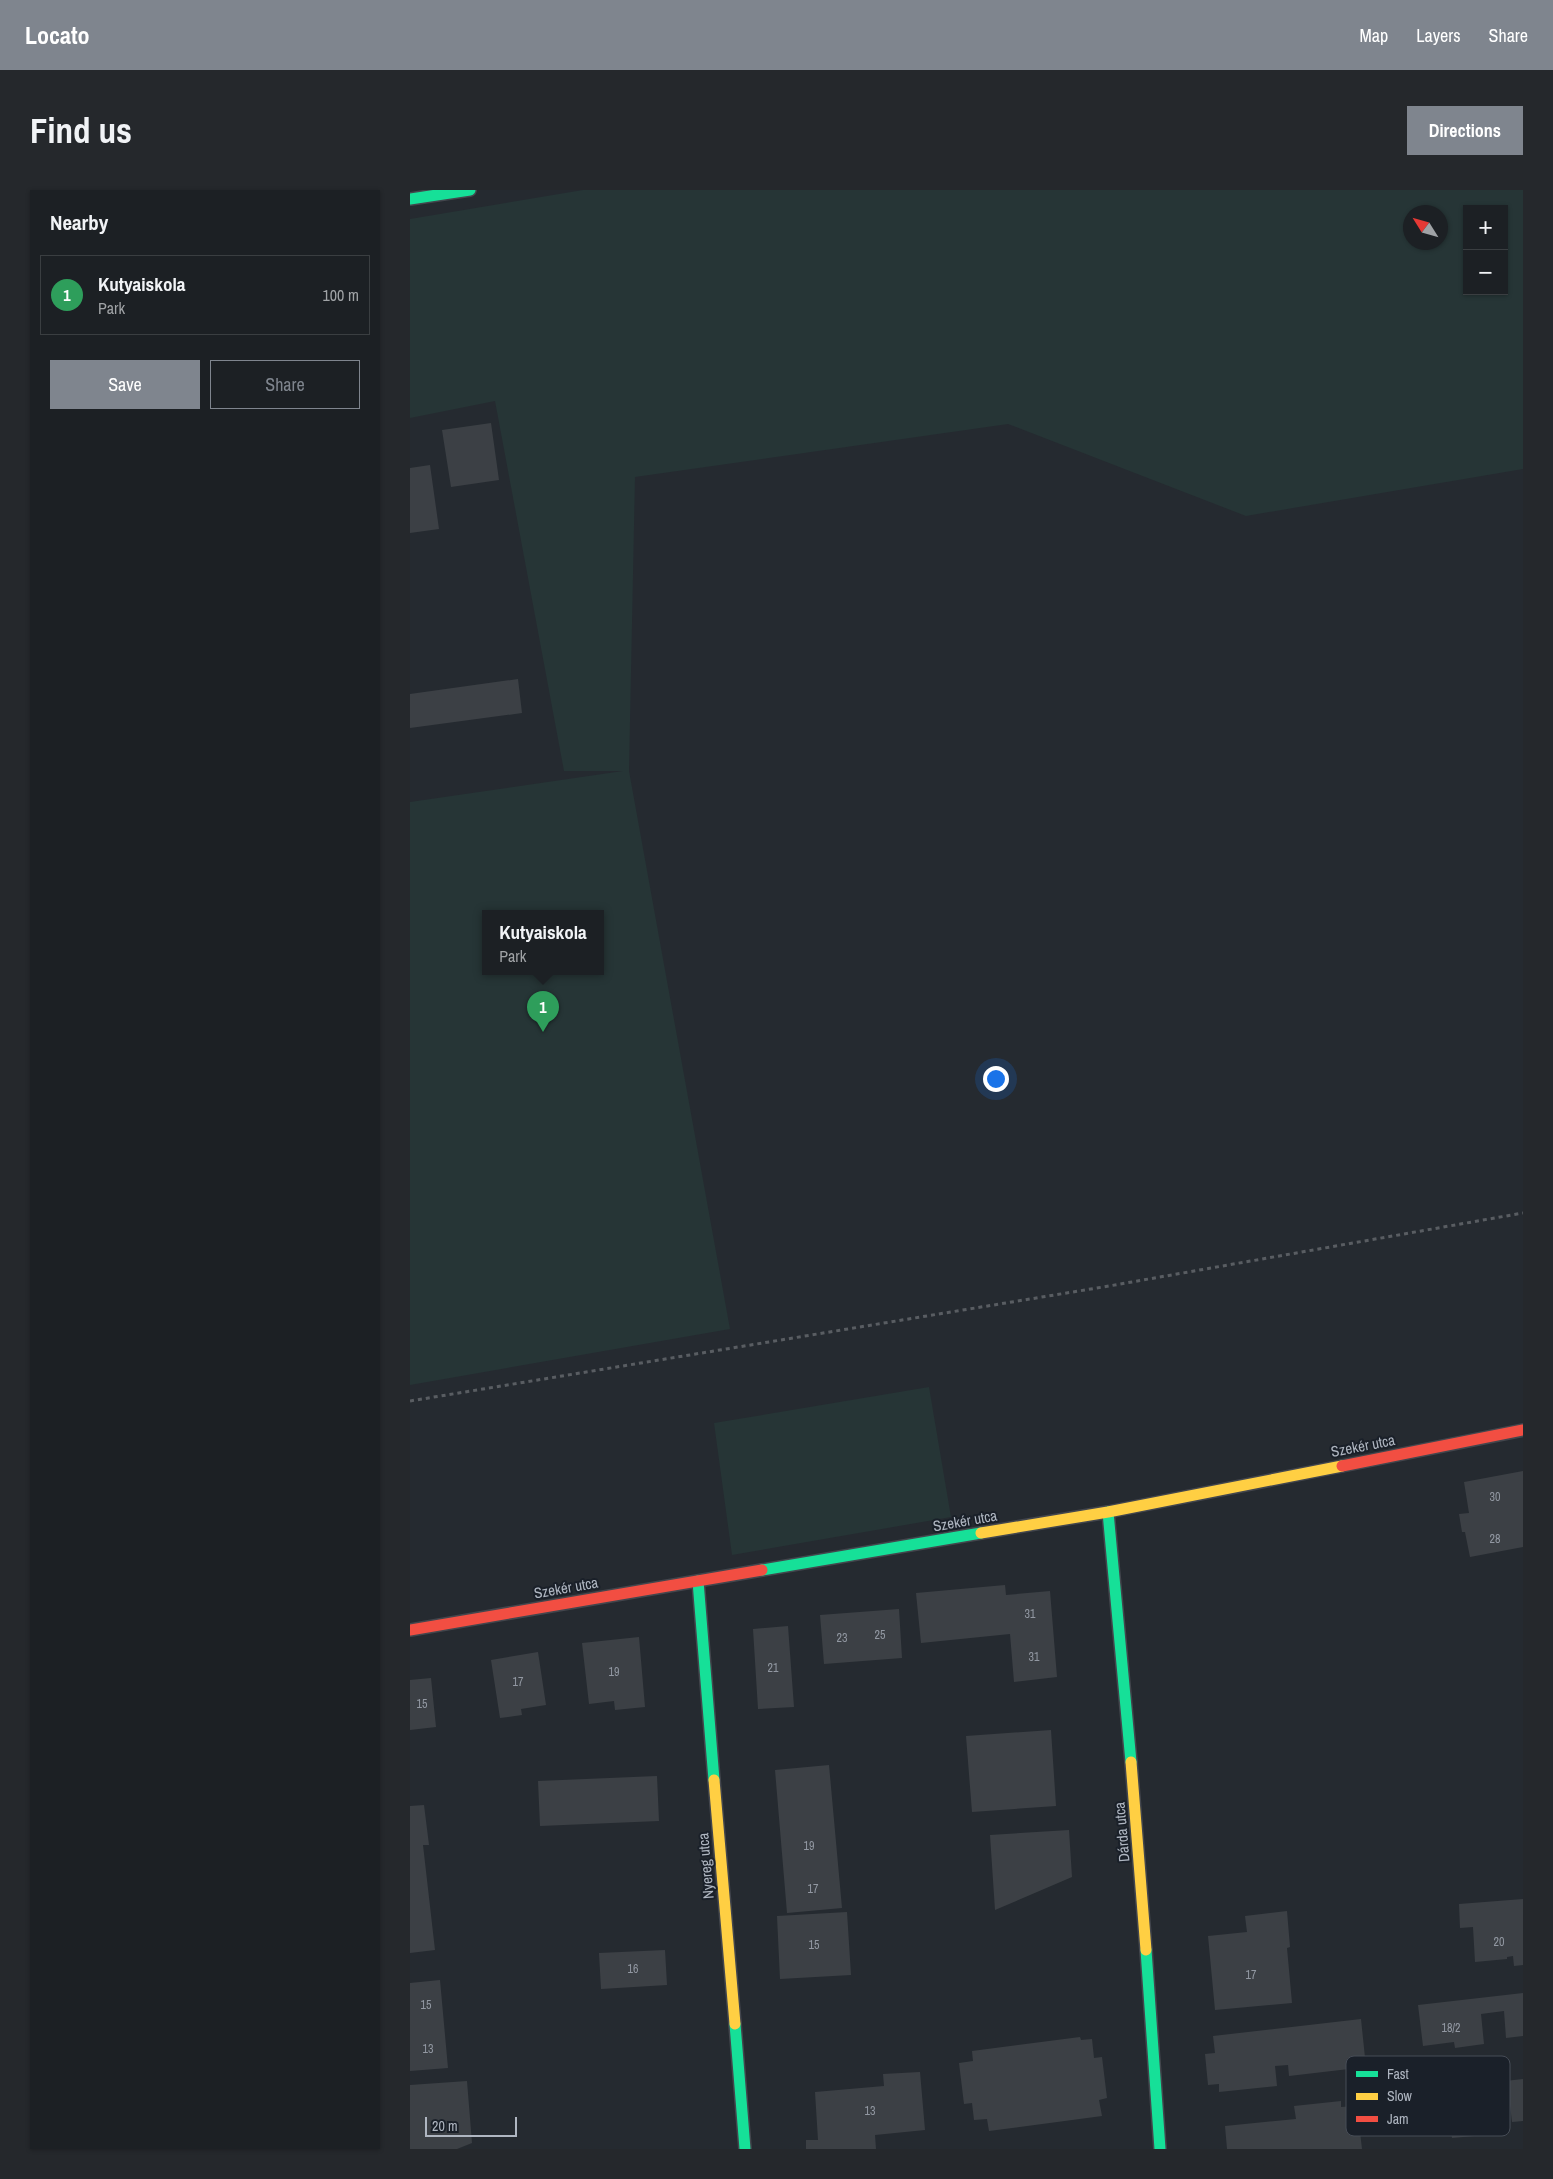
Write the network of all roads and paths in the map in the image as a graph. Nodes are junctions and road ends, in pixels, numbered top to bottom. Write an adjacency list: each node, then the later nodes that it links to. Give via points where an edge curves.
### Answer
1 (470, 190): 2 (street)
2 (410, 199)
3 (1523, 1213): 4 (path, via 1109,1286)
4 (410, 1400)
5 (1523, 1430): 6 (street, Szekér utca)
6 (1108, 1512): 7 (street, Szekér utca); 10 (street, Dárda utca, via 1141,1875)
7 (698, 1581): 8 (street, Szekér utca); 9 (street, Nyereg utca)
8 (410, 1630)
9 (745, 2149)
10 (1160, 2149)

